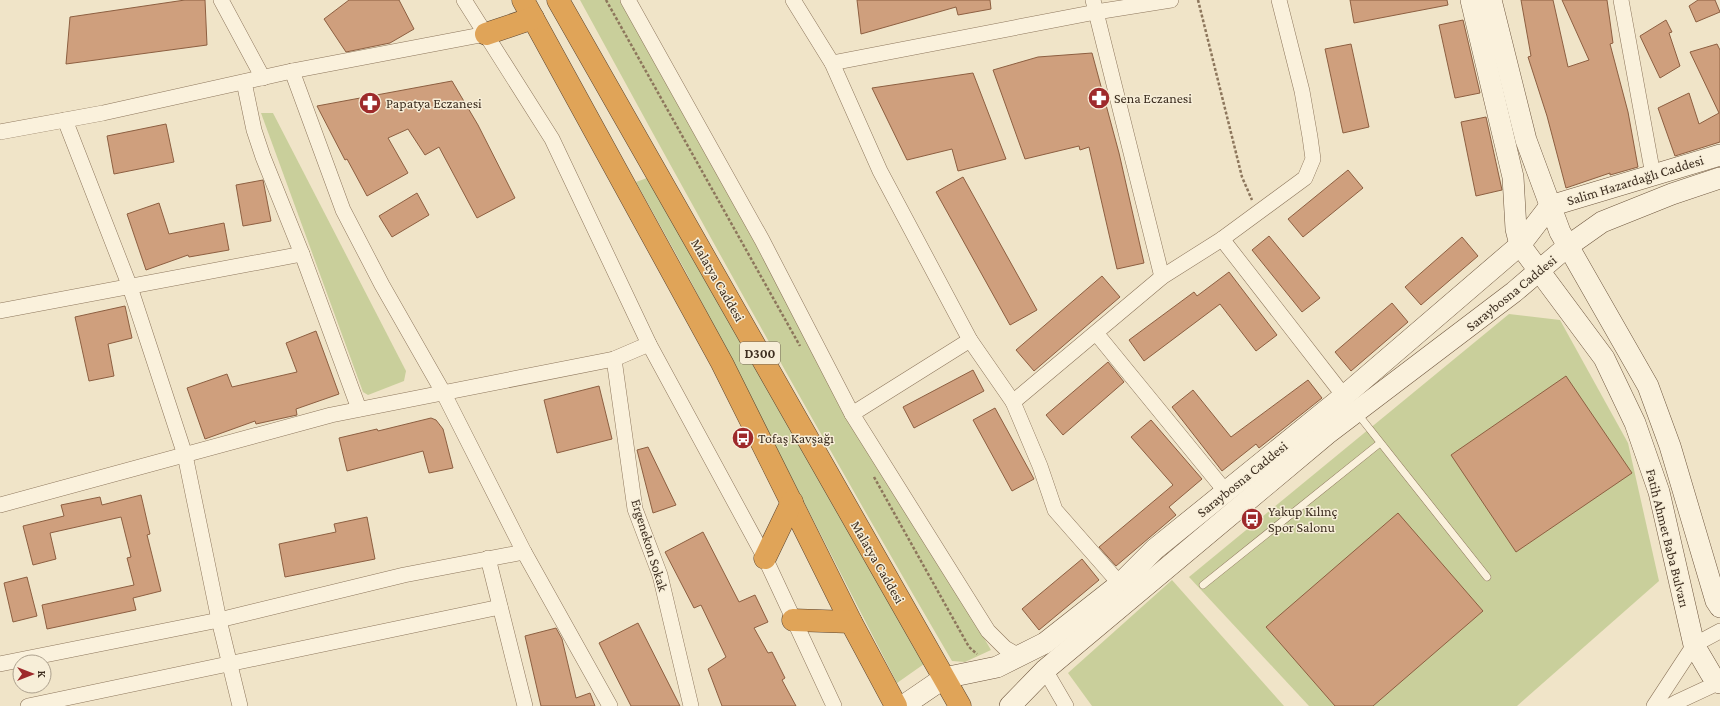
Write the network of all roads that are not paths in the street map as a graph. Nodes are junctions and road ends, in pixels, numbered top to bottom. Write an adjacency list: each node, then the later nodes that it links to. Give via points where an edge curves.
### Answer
1 (221, 0): 16 (street)
2 (464, 0): 13 (street)
3 (558, 0): 64 (highway, Malatya Caddesi / D300)
4 (628, 0): 41 (street, via 762,240)
5 (793, 0): 14 (street)
6 (1171, 0): 11 (street)
7 (1279, 0): 24 (street, via 1302,91 1313,159 1305,178)
8 (1471, 0): 25 (main road, via 1513,177 1516,229)
9 (1491, 0): 23 (main road, Fatih Ahmet Baba Bulvarı, via 1526,140)
10 (1621, 0): 21 (street)
11 (1095, 6): 14 (street); 29 (street)
12 (528, 9): 13 (highway); 45 (highway, D300, via 722,363)
13 (486, 34): 15 (street); 34 (street, via 552,139)
14 (832, 64): 33 (street, via 880,171)
15 (292, 71): 16 (street); 36 (street, via 343,210)
16 (263, 78): 17 (street)
17 (244, 82): 18 (street); 27 (street, via 254,130 263,157)
18 (65, 120): 19 (street); 30 (street)
19 (0, 132)
20 (1720, 155): 21 (main road, Salim Hazardağlı Caddesi)
21 (1653, 175): 23 (main road, Salim Hazardağlı Caddesi)
22 (1720, 178): 26 (main road, Salim Hazardağlı Caddesi, via 1602,222)
23 (1550, 206): 25 (main road, Saraybosna Caddesi); 26 (main road, Fatih Ahmet Baba Bulvarı)
24 (1222, 239): 29 (street); 37 (street)
25 (1520, 245): 28 (main road, Fatih Ahmet Baba Bulvarı); 37 (main road, Saraybosna Caddesi)
26 (1568, 246): 28 (main road, Saraybosna Caddesi); 54 (main road, Fatih Ahmet Baba Bulvarı, via 1648,386 1670,446 1716,601)
27 (302, 254): 30 (street); 39 (street)
28 (1539, 271): 40 (main road, Saraybosna Caddesi); 59 (main road, Fatih Ahmet Baba Bulvarı, via 1604,358 1635,423 1659,492)
29 (1162, 277): 32 (street)
30 (130, 287): 31 (street); 43 (street)
31 (0, 311)
32 (1096, 333): 38 (street); 44 (street)
33 (970, 340): 38 (street); 41 (street)
34 (649, 344): 35 (street); 49 (street)
35 (614, 359): 36 (street); 70 (street, Ergenekon Sokak, via 635,509 660,575)
36 (443, 392): 39 (street); 47 (street)
37 (1344, 396): 44 (main road, Saraybosna Caddesi)
38 (1013, 402): 51 (street, via 1055,510)
39 (359, 409): 43 (street)
40 (1356, 412): 42 (lane); 63 (main road, Saraybosna Caddesi)
41 (852, 414): 60 (street, via 988,631 1005,648)
42 (1380, 442): 50 (lane); 52 (lane)
43 (186, 455): 46 (street); 55 (street)
44 (1226, 492): 51 (main road, Saraybosna Caddesi, via 1155,550)
45 (792, 502): 49 (highway); 57 (highway, D300)
46 (0, 506)
47 (524, 552): 48 (street); 69 (street)
48 (488, 558): 53 (street); 55 (street, via 404,575)
49 (764, 558): 56 (street)
50 (1487, 577)
51 (1120, 584): 60 (main road, Saraybosna Caddesi, via 1045,643)
52 (1203, 585)
53 (500, 607): 62 (street); 68 (street)
54 (1720, 607)
55 (219, 620): 61 (street); 62 (street)
56 (793, 620): 57 (highway); 71 (street)
57 (852, 622): 72 (highway, D300)
58 (1720, 631): 59 (street)
59 (1694, 645): 65 (main road, Fatih Ahmet Baba Bulvarı, via 1711,674); 77 (street)
60 (1019, 656): 64 (main road, Saraybosna Caddesi, via 997,667)
61 (0, 664)
62 (230, 664): 66 (street); 67 (street)
63 (1045, 670): 75 (main road, Saraybosna Caddesi); 76 (street)
64 (944, 678): 73 (main road, Saraybosna Caddesi); 74 (highway, Malatya Caddesi / D300)
65 (1720, 683): 78 (street)
66 (28, 706)
67 (240, 706)
68 (525, 706)
69 (610, 706)
70 (691, 706)
71 (834, 706)
72 (896, 706)
73 (903, 706)
74 (960, 706)
75 (1010, 706)
76 (1066, 706)
77 (1654, 706)
78 (1670, 706)

